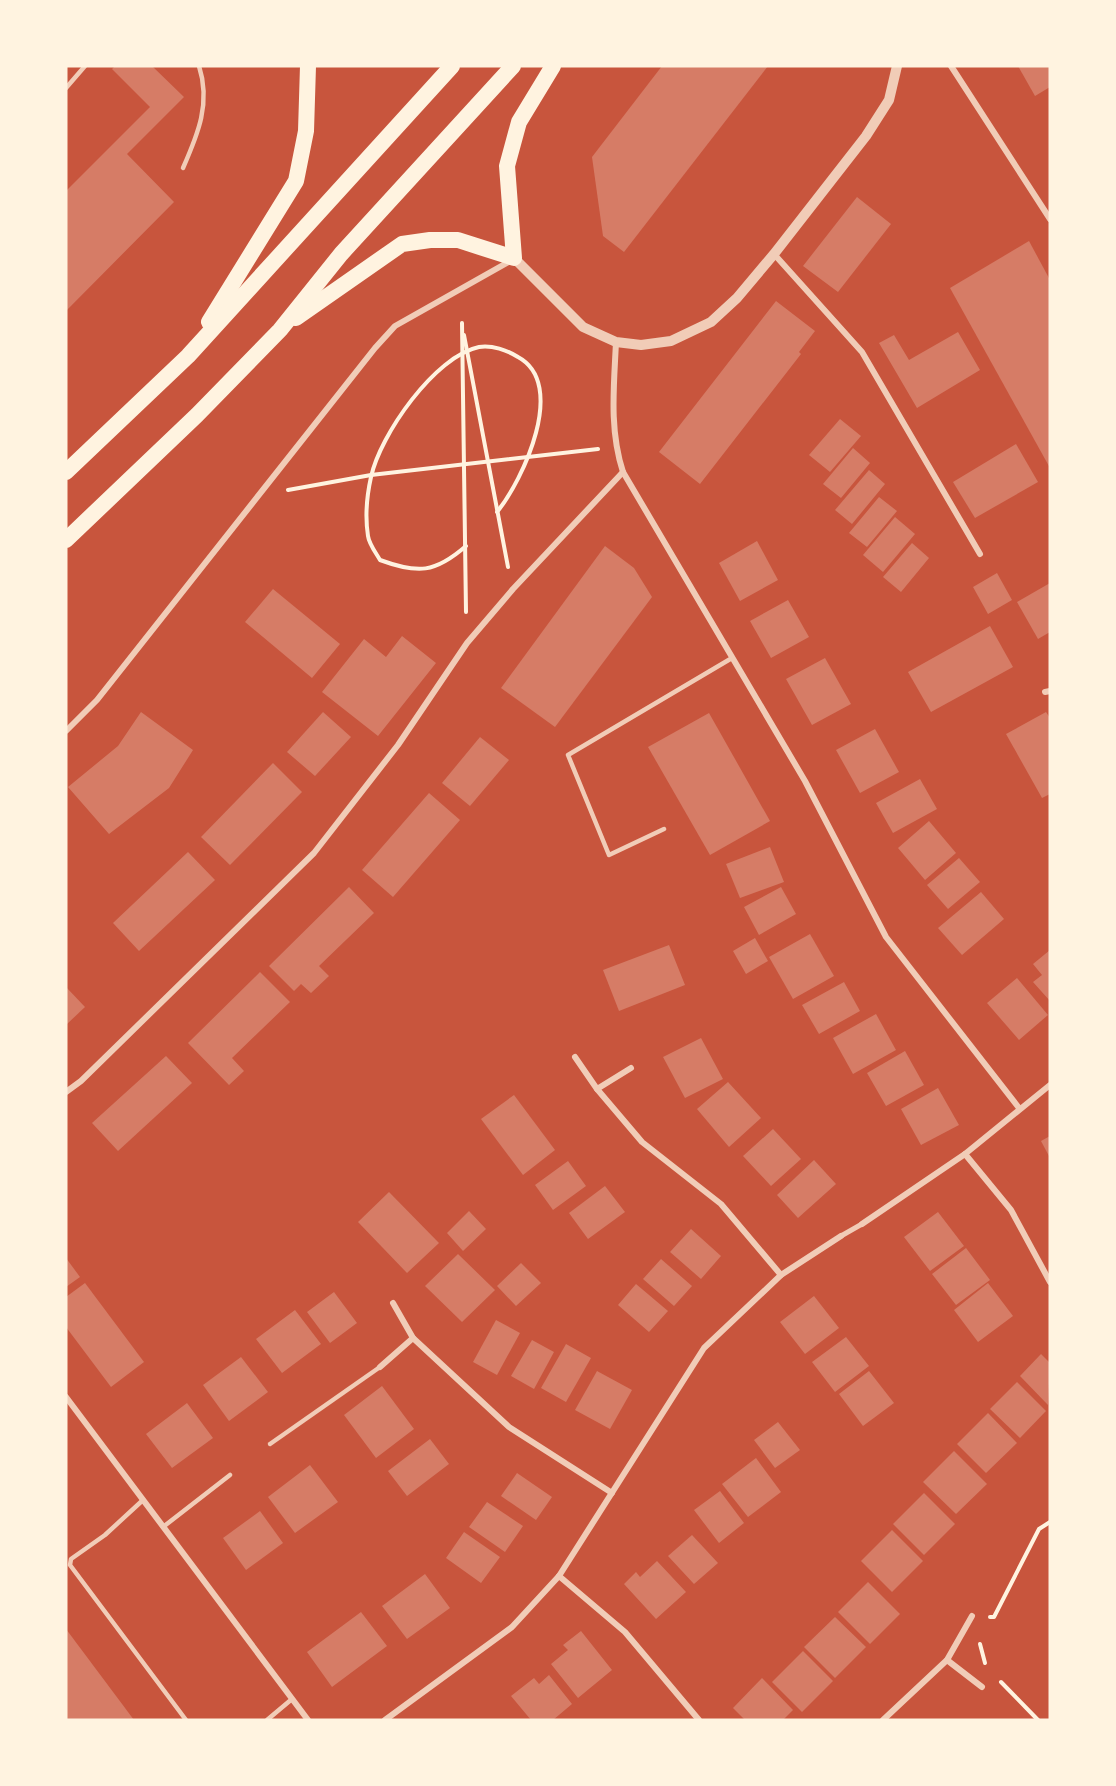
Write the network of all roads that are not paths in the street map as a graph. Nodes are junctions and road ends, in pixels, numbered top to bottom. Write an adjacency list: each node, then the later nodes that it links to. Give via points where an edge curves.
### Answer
1 (84, 66): 9 (lane)
2 (199, 66): 10 (lane, via 205,95 203,116)
3 (308, 66): 16 (highway, via 306,131 296,181)
4 (452, 66): 16 (highway)
5 (513, 66): 14 (highway, via 341,254)
6 (553, 66): 13 (highway, via 519,122 507,166)
7 (897, 66): 12 (street, via 889,100)
8 (951, 66): 11 (street)
9 (66, 88)
10 (183, 168)
11 (1050, 219)
12 (774, 254): 15 (street, via 711,322 671,341 641,345); 20 (street, via 862,352)
13 (514, 258): 14 (highway, via 458,240 402,244); 15 (street, via 583,327); 22 (street, via 396,326 350,377 98,700)
14 (280, 330): 19 (highway)
15 (616, 342): 18 (street, via 613,416 615,447)
16 (188, 356): 17 (highway)
17 (66, 472)
18 (623, 472): 21 (street); 28 (street, via 467,643 398,745 314,853)
19 (66, 540)
20 (980, 554)
21 (732, 658): 23 (lane, via 568,755 609,855); 29 (street, via 805,781 886,937)
22 (66, 731)
23 (664, 829)
24 (575, 1057): 27 (street)
25 (632, 1068): 27 (street)
26 (1050, 1084): 29 (street)
27 (597, 1089): 33 (street, via 642,1142 721,1204)
28 (66, 1092)
29 (1019, 1108): 30 (street)
30 (964, 1154): 31 (street); 34 (street, via 1011,1210)
31 (862, 1224): 32 (street)
32 (841, 1236): 33 (street)
33 (781, 1275): 41 (street, via 704,1348)
34 (1050, 1282)
35 (393, 1303): 36 (street)
36 (413, 1338): 37 (street); 41 (street, via 509,1427)
37 (380, 1367): 39 (lane)
38 (66, 1397): 42 (street)
39 (270, 1444)
40 (230, 1475): 43 (lane)
41 (612, 1493): 44 (street)
42 (143, 1500): 43 (street); 49 (lane, via 71,1559 70,1566)
43 (163, 1527): 48 (street)
44 (559, 1576): 52 (street, via 512,1627); 53 (street, via 625,1632)
45 (972, 1616): 46 (street)
46 (947, 1660): 47 (street); 54 (street)
47 (982, 1687)
48 (292, 1699): 50 (lane); 51 (street)
49 (186, 1720)
50 (267, 1720)
51 (308, 1720)
52 (385, 1720)
53 (699, 1720)
54 (883, 1720)

